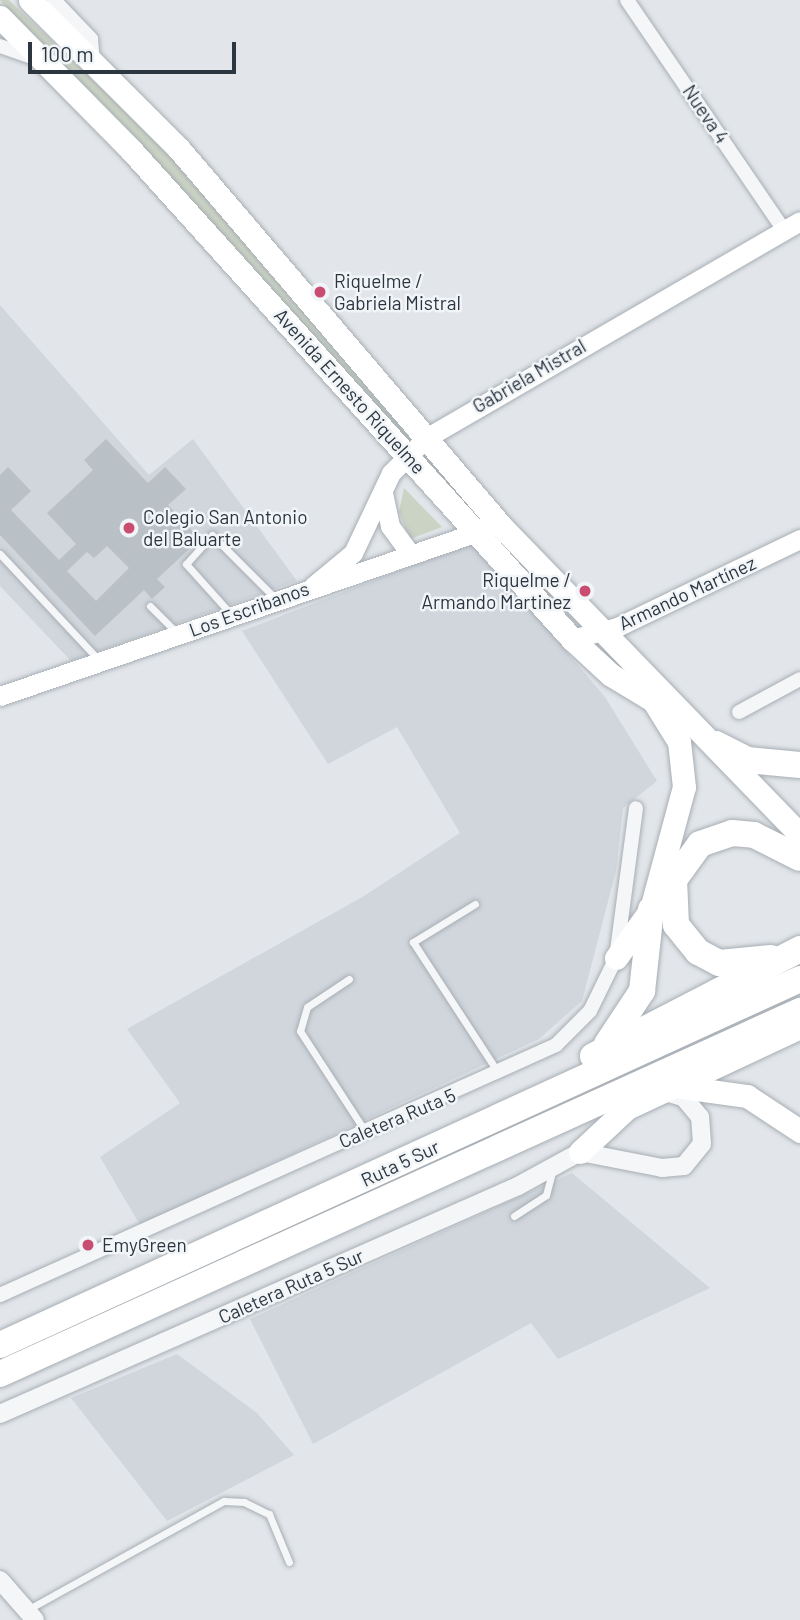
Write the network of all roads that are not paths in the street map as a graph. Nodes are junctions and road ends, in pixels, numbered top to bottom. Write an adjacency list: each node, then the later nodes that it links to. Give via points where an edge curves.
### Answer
1 (30, 0): 7 (main road, Avenida Ernesto Riquelme)
2 (54, 0): 7 (street, via 91,39)
3 (627, 0): 8 (street, Nueva 4)
4 (0, 17): 6 (main road, Avenida Ernesto Riquelme)
5 (0, 46): 6 (street)
6 (42, 60): 10 (main road, Avenida Ernesto Riquelme)
7 (93, 62): 9 (main road, Avenida Ernesto Riquelme, via 179,149)
8 (792, 225): 9 (main road, Gabriela Mistral)
9 (426, 438): 10 (main road, Gabriela Mistral); 12 (main road, Avenida Ernesto Riquelme)
10 (405, 453): 11 (main road, Gabriela Mistral); 13 (main road, Avenida Ernesto Riquelme)
11 (383, 492): 16 (main road, via 390,526); 17 (main road, Gabriela Mistral, via 353,553)
12 (498, 523): 13 (main road, Los Escribanos); 21 (main road, Avenida Ernesto Riquelme)
13 (477, 534): 16 (main road, Los Escribanos); 23 (main road, Avenida Ernesto Riquelme)
14 (800, 539): 21 (main road, Armando Martínez)
15 (0, 554): 24 (lane)
16 (410, 554): 17 (main road, Los Escribanos)
17 (313, 586): 18 (main road, Los Escribanos)
18 (275, 598): 20 (main road, Los Escribanos); 20 (lane, via 212,535 186,564)
19 (150, 606): 22 (lane)
20 (230, 614): 22 (main road, Los Escribanos)
21 (600, 632): 23 (main road, Armando Martínez); 29 (main road, Avenida Ernesto Riquelme)
22 (178, 634): 24 (main road, Los Escribanos)
23 (572, 639): 27 (main road, Avenida Ernesto Riquelme, via 611,675)
24 (100, 660): 26 (main road, Los Escribanos)
25 (800, 679): 28 (street)
26 (0, 696)
27 (651, 697): 29 (main road, Avenida Ernesto Riquelme); 35 (main road, via 674,730 685,768)
28 (739, 712)
29 (716, 744): 30 (highway, via 747,760); 32 (main road, Avenida Ernesto Riquelme)
30 (800, 765)
31 (636, 808): 37 (street, Caletera Ruta 5)
32 (800, 835)
33 (800, 858): 36 (highway, via 754,835 720,835 691,851 672,891 676,925 708,958 746,962)
34 (475, 904): 44 (lane, via 414,942)
35 (651, 909): 37 (main road); 43 (highway, via 642,991 623,1026)
36 (798, 950): 40 (highway)
37 (615, 958): 44 (street, Caletera Ruta 5, via 597,999 568,1035)
38 (349, 979): 48 (lane, via 307,1007 300,1031)
39 (796, 981): 40 (lane); 47 (highway, Ruta 5 Sur)
40 (732, 987): 43 (highway)
41 (800, 1011): 53 (highway, Ruta 5 Sur)
42 (800, 1027): 45 (main road)
43 (592, 1056): 47 (highway)
44 (499, 1074): 48 (street, Caletera Ruta 5)
45 (661, 1091): 46 (main road); 49 (main road, via 697,1085 730,1090); 50 (street, via 683,1097 700,1117 702,1144 690,1162 669,1169)
46 (626, 1108): 50 (main road); 53 (highway, via 494,1169)
47 (507, 1114): 55 (highway, Ruta 5 Sur)
48 (366, 1131): 54 (street, Caletera Ruta 5)
49 (800, 1131)
50 (580, 1152): 51 (street, Caletera Ruta 5 Sur)
51 (553, 1169): 52 (lane, via 546,1195); 57 (street, Caletera Ruta 5 Sur)
52 (514, 1216)
53 (178, 1293): 56 (highway, Ruta 5 Sur)
54 (0, 1295)
55 (0, 1345)
56 (0, 1374)
57 (0, 1414)
58 (289, 1562): 60 (lane, via 269,1514 224,1501)
59 (0, 1580): 60 (street)
60 (31, 1615)

